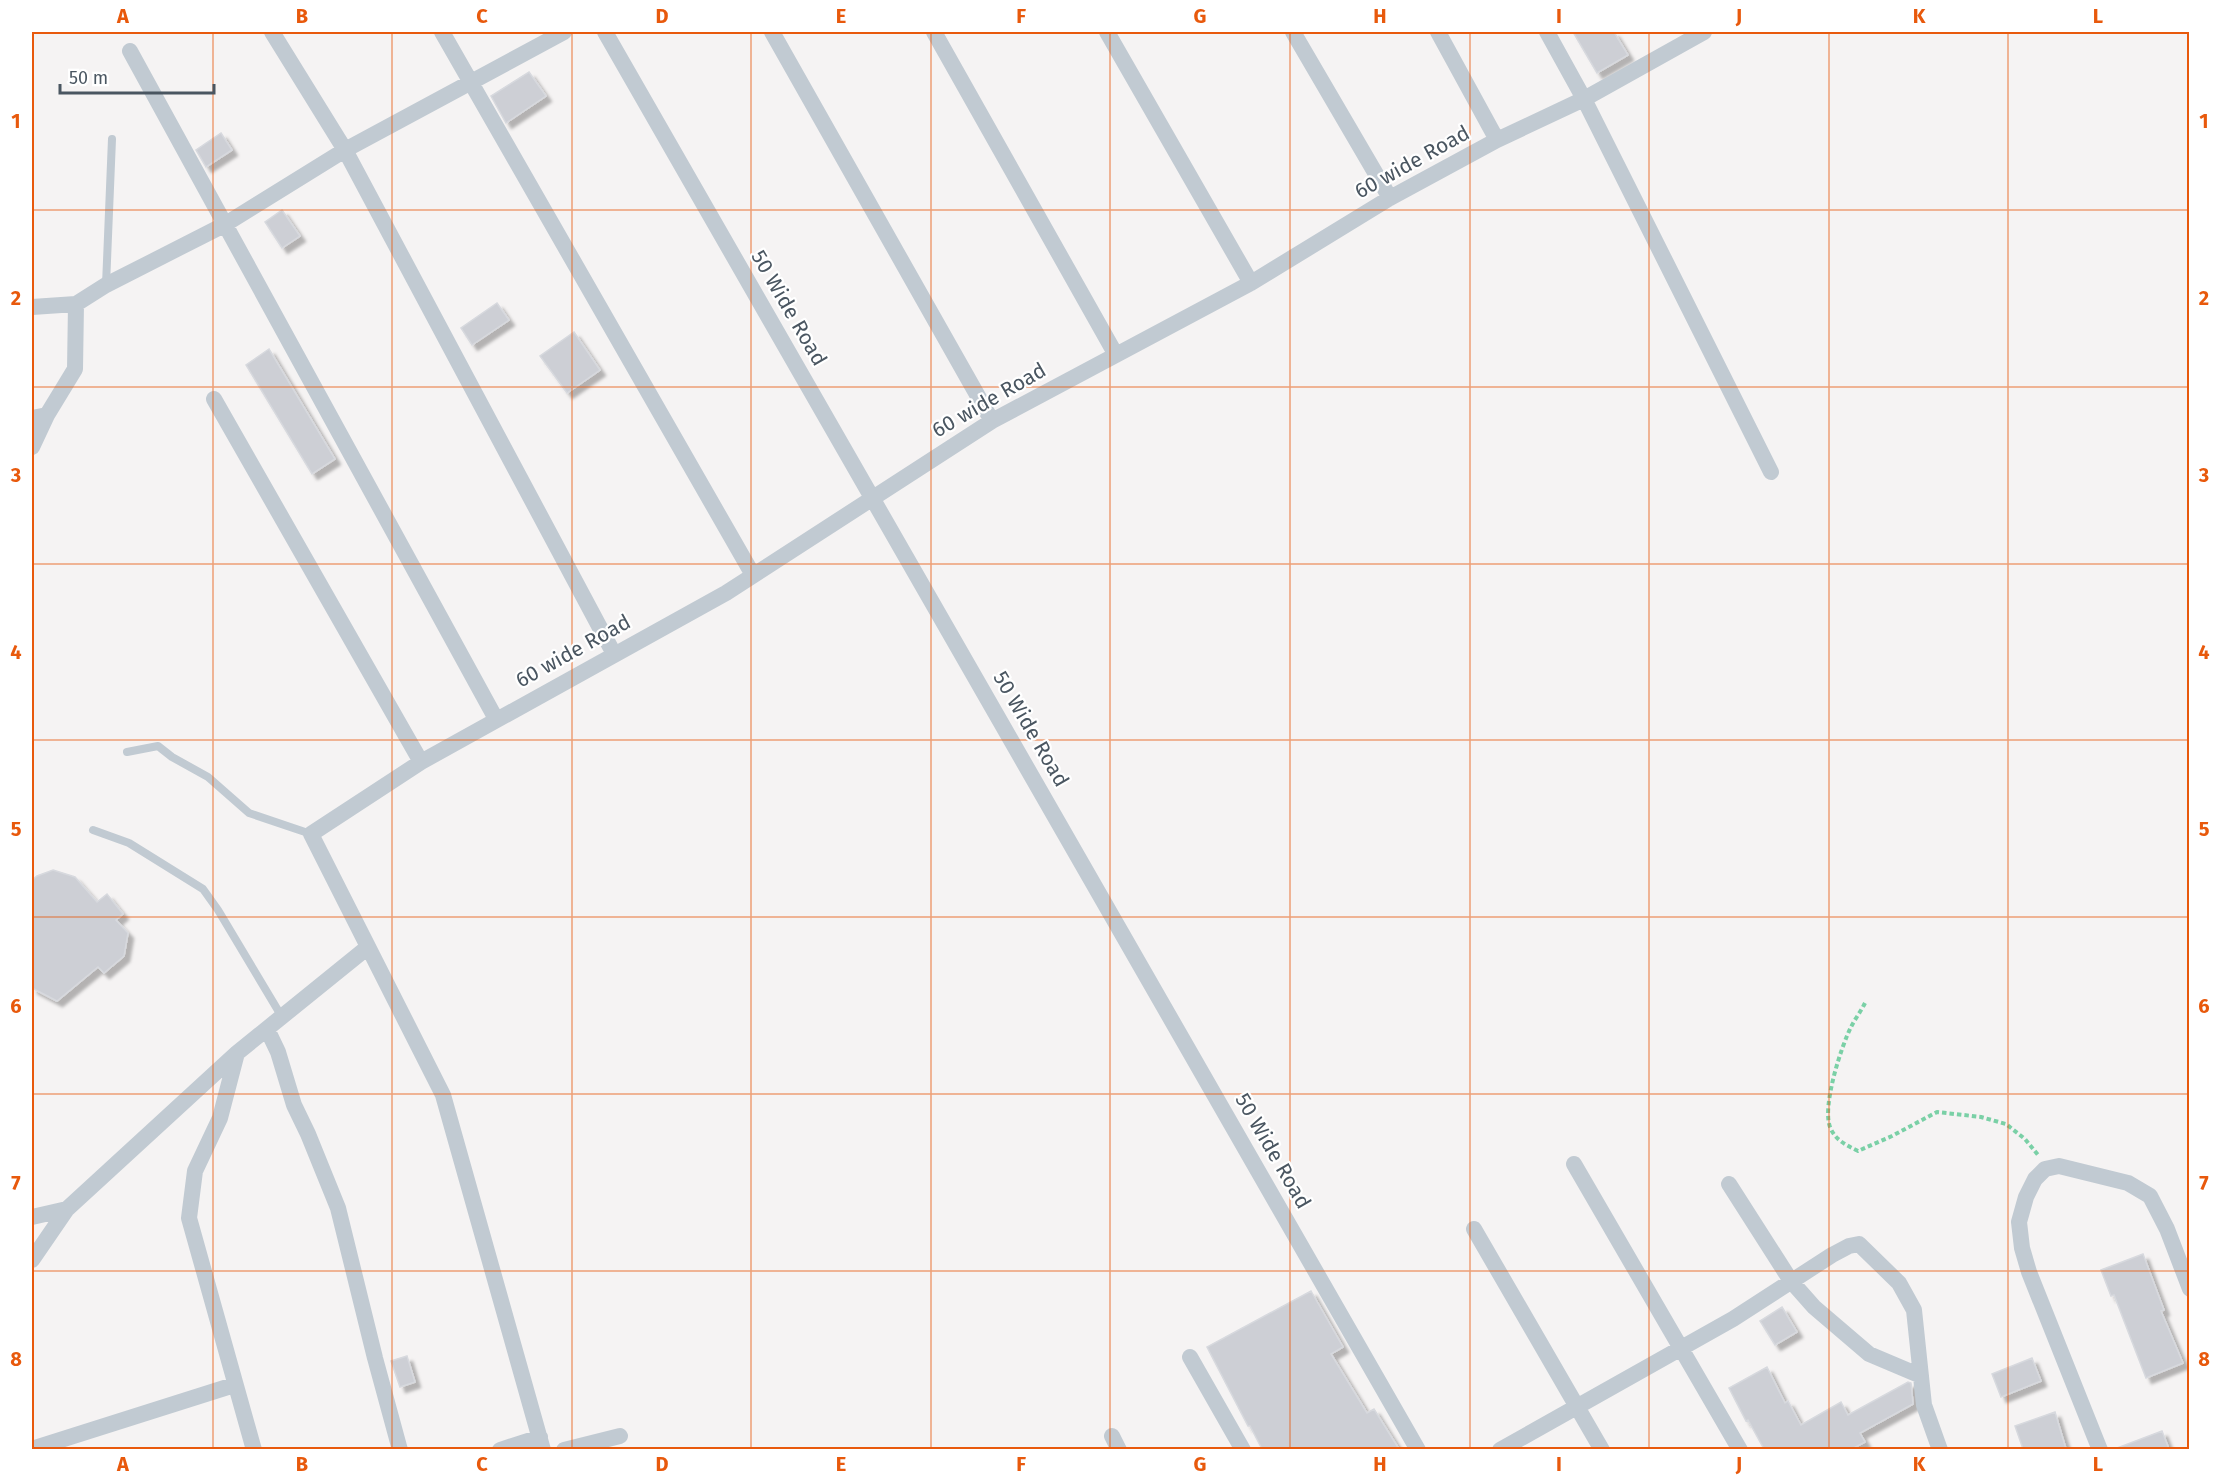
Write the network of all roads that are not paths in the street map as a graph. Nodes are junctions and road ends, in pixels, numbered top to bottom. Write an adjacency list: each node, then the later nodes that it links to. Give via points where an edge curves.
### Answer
1 (272, 32): 17 (street)
2 (442, 32): 13 (street)
3 (564, 32): 13 (street)
4 (605, 32): 30 (street, 50 Wide Road)
5 (772, 32): 27 (street)
6 (934, 32): 24 (street)
7 (1107, 32): 20 (street)
8 (1293, 32): 18 (street)
9 (1438, 32): 16 (street)
10 (1547, 32): 14 (street)
11 (1694, 34): 14 (street, 60 wide Road)
12 (130, 51): 19 (street)
13 (471, 81): 17 (street); 31 (street)
14 (1584, 99): 16 (street, 60 wide Road); 29 (street)
15 (112, 140): 21 (lane)
16 (1497, 140): 18 (street, 60 wide Road)
17 (345, 150): 19 (street); 32 (street)
18 (1390, 198): 20 (street, 60 wide Road)
19 (224, 225): 21 (street); 33 (street)
20 (1251, 283): 24 (street, 60 wide Road)
21 (106, 285): 22 (street)
22 (76, 304): 23 (street); 26 (street, via 75,369)
23 (32, 307)
24 (1116, 355): 27 (street, 60 wide Road)
25 (214, 399): 35 (street)
26 (39, 416): 28 (street)
27 (993, 421): 30 (street, 60 wide Road)
28 (32, 447)
29 (1771, 472)
30 (872, 497): 31 (street, 60 wide Road); 63 (street, 50 Wide Road)
31 (753, 575): 32 (street, 60 wide Road)
32 (614, 654): 33 (street, 60 wide Road)
33 (496, 719): 35 (street, 60 wide Road)
34 (127, 752): 37 (lane, via 158,746 208,777 249,813)
35 (421, 762): 37 (street, 60 wide Road)
36 (93, 830): 39 (lane, via 129,843 203,889)
37 (311, 834): 38 (street)
38 (368, 947): 39 (street); 56 (street, via 443,1095)
39 (282, 1017): 40 (street)
40 (267, 1029): 41 (street); 59 (street, via 338,1208)
41 (237, 1053): 44 (street); 53 (street, via 220,1118 195,1171 189,1218)
42 (1574, 1164): 50 (street)
43 (1729, 1184): 48 (street)
44 (67, 1209): 45 (street); 47 (street)
45 (32, 1217)
46 (1474, 1229): 54 (street)
47 (32, 1260)
48 (1791, 1281): 50 (street); 52 (street, via 1814,1307 1869,1354); 52 (street, via 1858,1244 1899,1283 1914,1310)
49 (2190, 1289): 68 (street, via 2150,1196 2128,1183 2059,1166 2045,1169 2035,1179 2019,1222 2022,1248)
50 (1682, 1347): 54 (street); 66 (street)
51 (1190, 1357): 62 (street)
52 (1921, 1376): 67 (street, via 1924,1405)
53 (234, 1385): 57 (street); 58 (street)
54 (1577, 1406): 64 (street); 65 (street)
55 (620, 1436): 61 (street)
56 (542, 1443): 60 (street)
57 (32, 1449)
58 (254, 1449)
59 (400, 1449)
60 (500, 1449)
61 (564, 1449)
62 (1243, 1449)
63 (1418, 1449)
64 (1500, 1449)
65 (1602, 1449)
66 (1740, 1449)
67 (1940, 1449)
68 (2100, 1449)

